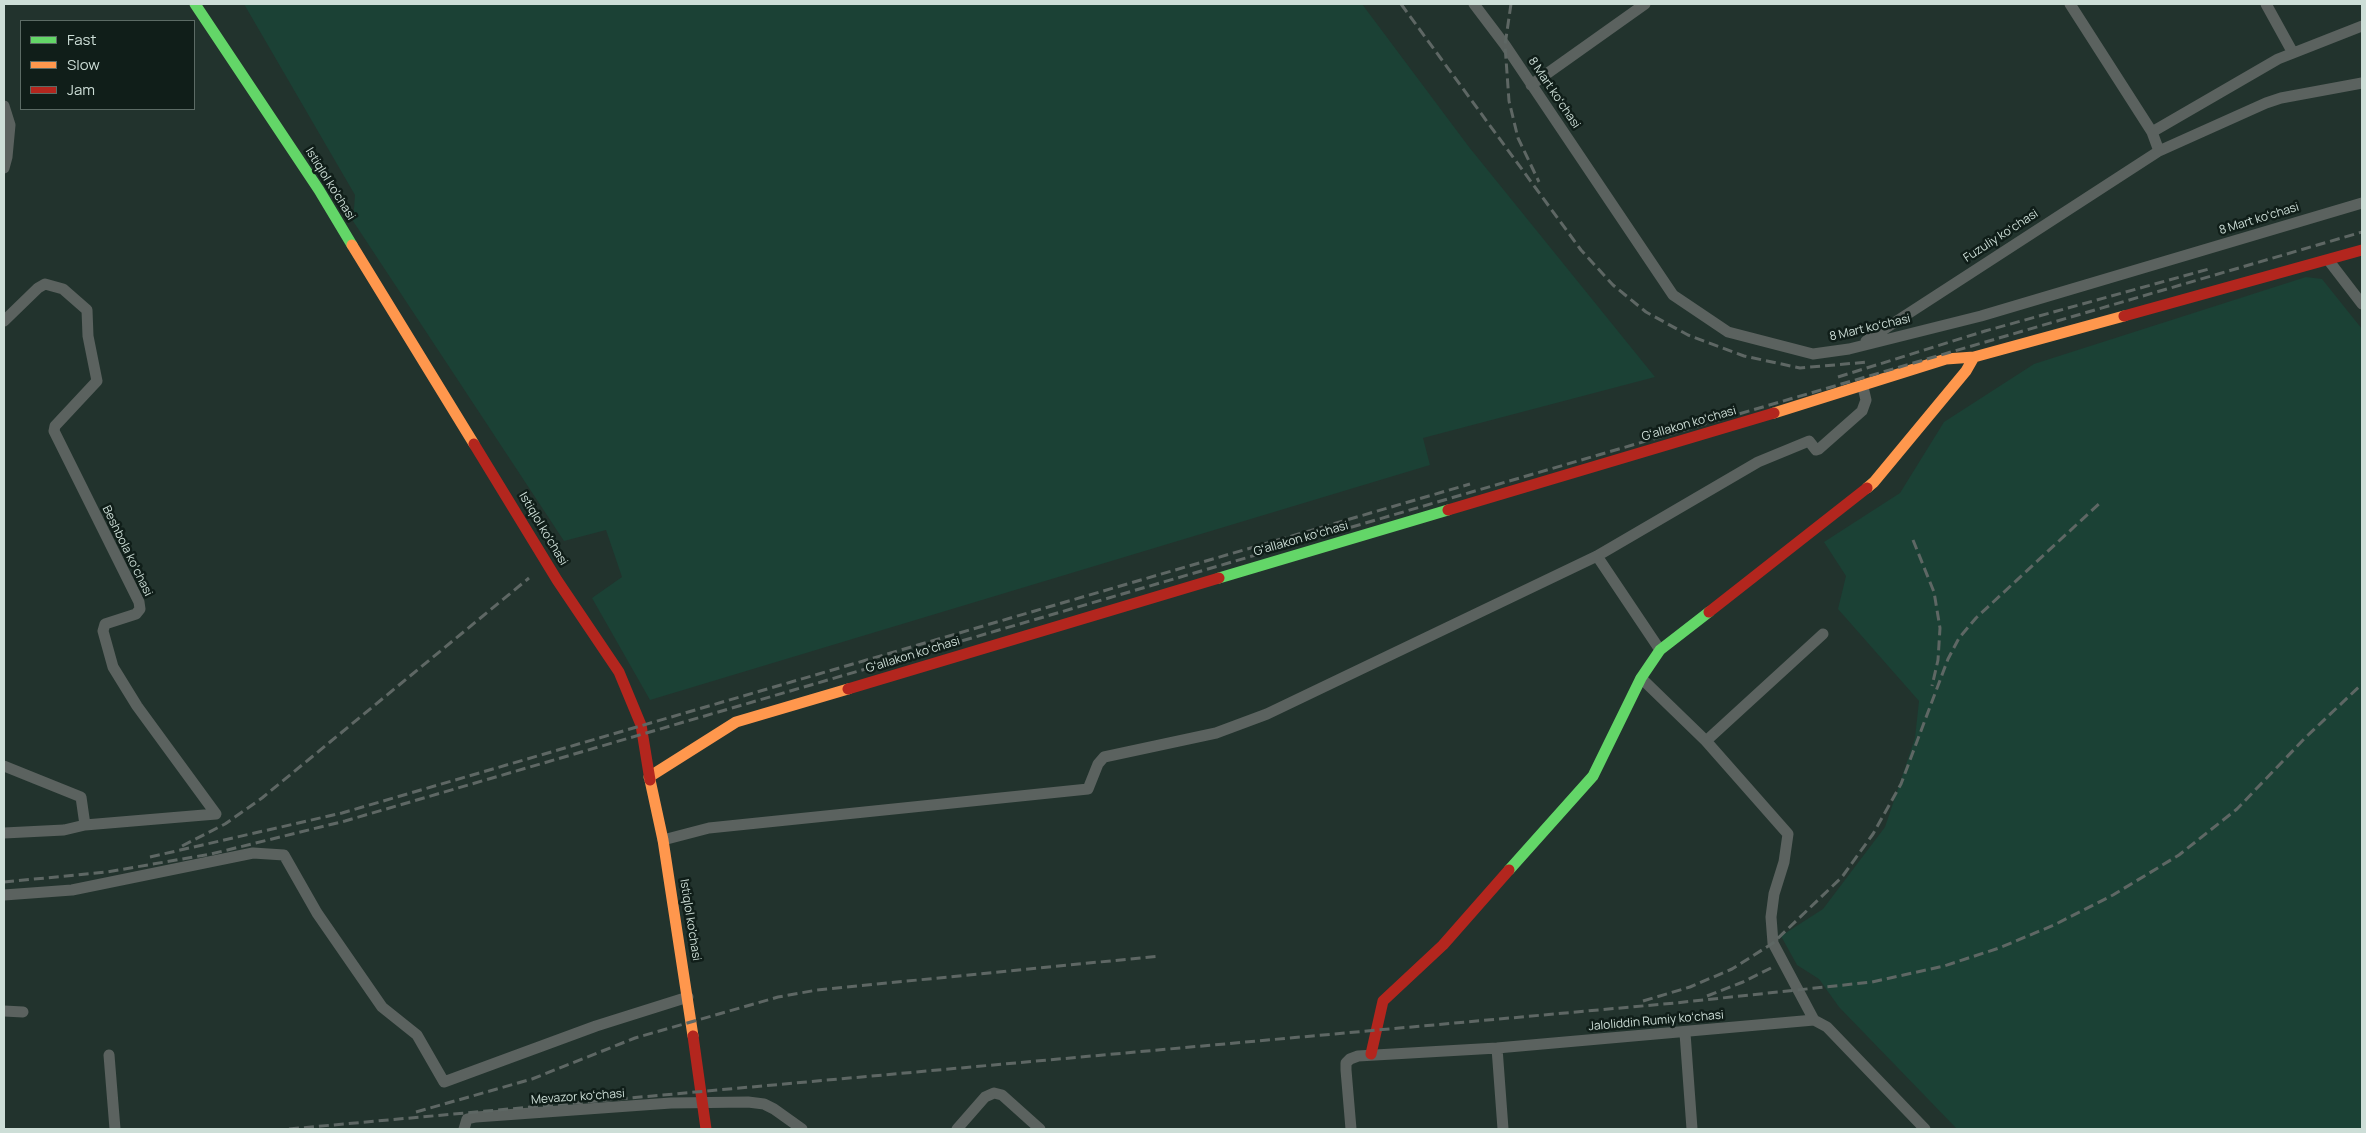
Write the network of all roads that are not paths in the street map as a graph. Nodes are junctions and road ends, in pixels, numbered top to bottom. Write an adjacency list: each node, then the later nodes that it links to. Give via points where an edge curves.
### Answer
1 (195, 4): 28 (street, Istiqlol ko'chasi, via 319,190 557,580 618,672 641,726)
2 (1474, 4): 9 (street, 8 Mart koʻchasi)
3 (1645, 4): 9 (street)
4 (2070, 4): 11 (street)
5 (2266, 4): 7 (street)
6 (2362, 26): 7 (street)
7 (2293, 53): 11 (street)
8 (2362, 83): 12 (street, Fuzuliy koʻchasi, via 2266,103)
9 (1532, 86): 19 (street, 8 Mart koʻchasi, via 1673,295 1728,332 1813,354)
10 (4, 106): 13 (street, via 10,125)
11 (2152, 132): 12 (street)
12 (2159, 151): 19 (street, Fuzuliy koʻchasi)
13 (4, 168)
14 (2362, 203): 19 (street, 8 Mart koʻchasi, via 1982,316)
15 (2362, 250): 16 (street, Gʻallakon koʻchasi)
16 (2329, 261): 17 (street); 20 (street, Gʻallakon koʻchasi)
17 (2362, 304)
18 (4, 321): 29 (street, Beshbola koʻchasi, via 46,284 63,289 87,310 88,336 97,381 54,432 140,609 136,614 105,624 103,631 114,667 137,706 216,814)
19 (1858, 346)
20 (1974, 357): 21 (street, Gʻallakon koʻchasi, via 1946,360); 24 (street, via 1874,482)
21 (1863, 387): 22 (street, via 1866,400 1862,411 1822,447 1816,450 1808,442 1758,462); 28 (street, Gʻallakon koʻchasi, via 736,722)
22 (1597, 556): 24 (street); 31 (street, via 1267,714 1216,733 1104,757 1088,789 709,828)
23 (1823, 634): 26 (street)
24 (1660, 650): 25 (street)
25 (1641, 678): 26 (street); 39 (street, via 1593,776 1442,945 1383,1001)
26 (1706, 741): 36 (street, via 1788,834 1774,894 1771,917 1773,943)
27 (4, 766): 29 (street, via 80,797)
28 (649, 777): 31 (street, Istiqlol ko'chasi)
29 (85, 825): 30 (street, Beshbola koʻchasi, via 64,830)
30 (4, 833)
31 (663, 840): 33 (street, Istiqlol ko'chasi)
32 (4, 894): 33 (street, via 72,890 253,853 284,855 317,913 382,1007 417,1035 444,1082)
33 (688, 996): 41 (street, Istiqlol ko'chasi)
34 (4, 1011): 35 (street)
35 (23, 1012)
36 (1814, 1020): 37 (street, Jaloliddin Rumiy koʻchasi); 51 (street, via 1827,1027)
37 (1685, 1033): 38 (street, Jaloliddin Rumiy koʻchasi); 50 (street)
38 (1497, 1048): 39 (street, Jaloliddin Rumiy koʻchasi); 49 (street)
39 (1371, 1054): 48 (street, Jaloliddin Rumiy koʻchasi, via 1358,1056 1346,1063)
40 (109, 1055): 42 (street)
41 (703, 1104): 43 (street, Mevazor koʻchasi, via 671,1103 476,1117 467,1119); 44 (street, Istiqlol ko'chasi); 45 (street, via 764,1104)
42 (115, 1129)
43 (464, 1129)
44 (706, 1129)
45 (802, 1129)
46 (957, 1129): 47 (street, via 985,1097 994,1093 1002,1095)
47 (1040, 1129)
48 (1351, 1129)
49 (1503, 1129)
50 (1692, 1129)
51 (1925, 1129)

